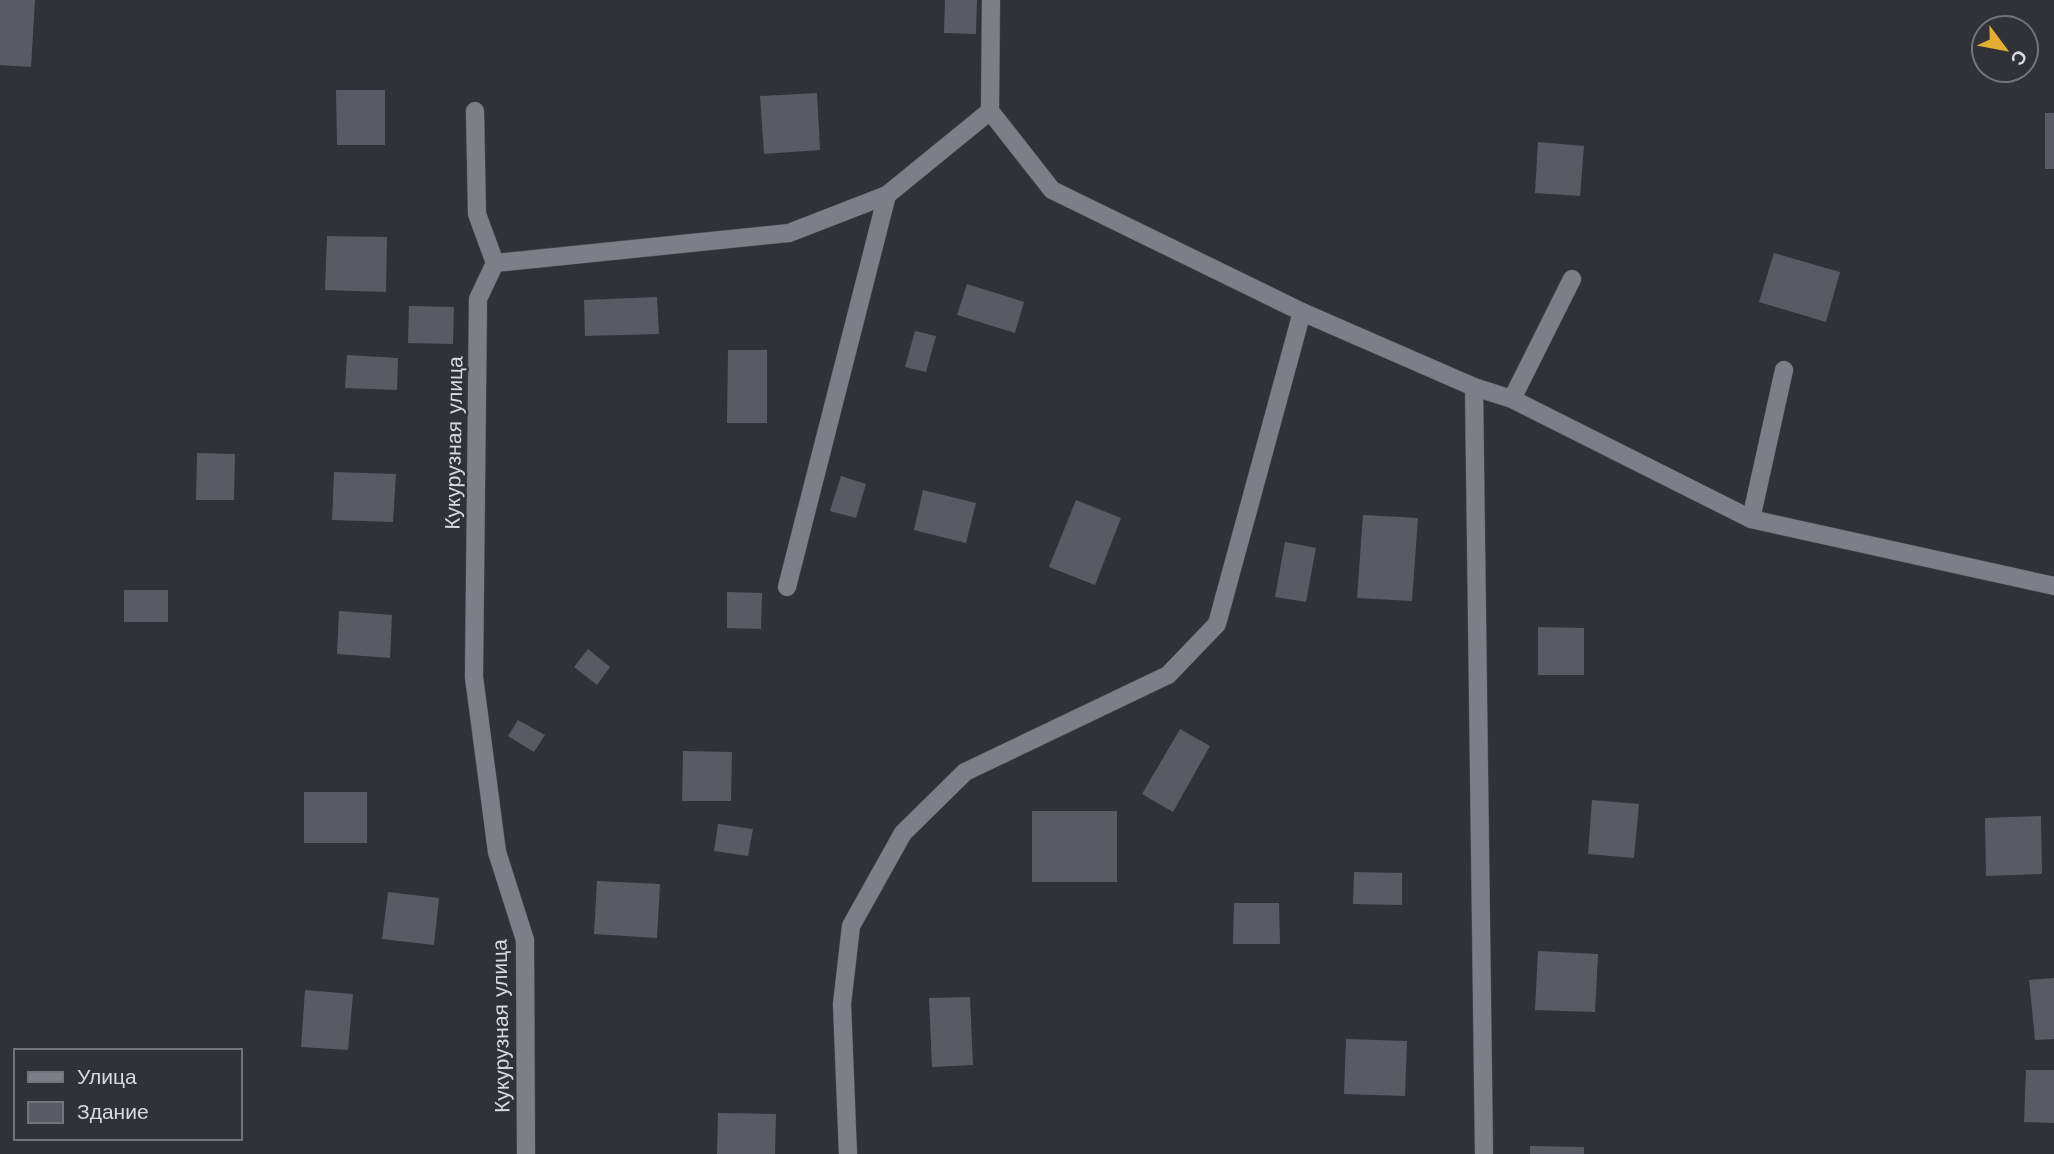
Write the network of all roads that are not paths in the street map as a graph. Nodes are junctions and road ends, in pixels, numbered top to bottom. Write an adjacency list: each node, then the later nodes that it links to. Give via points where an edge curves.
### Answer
1 (992, 0): 3 (street)
2 (475, 111): 5 (street, via 477,214)
3 (990, 111): 4 (street); 7 (street, via 1052,190)
4 (887, 195): 5 (street, via 789,233); 13 (street)
5 (495, 263): 14 (street, Кукурузная улица, via 478,299 474,677 497,852 526,940)
6 (1572, 279): 10 (street)
7 (1302, 312): 9 (street); 15 (street, via 1217,624 1168,675 965,772 903,832 851,926 842,1004)
8 (1784, 370): 11 (street)
9 (1474, 387): 10 (street); 16 (street)
10 (1512, 400): 11 (street)
11 (1751, 519): 12 (street)
12 (2054, 586)
13 (787, 587)
14 (526, 1154)
15 (848, 1154)
16 (1484, 1154)

